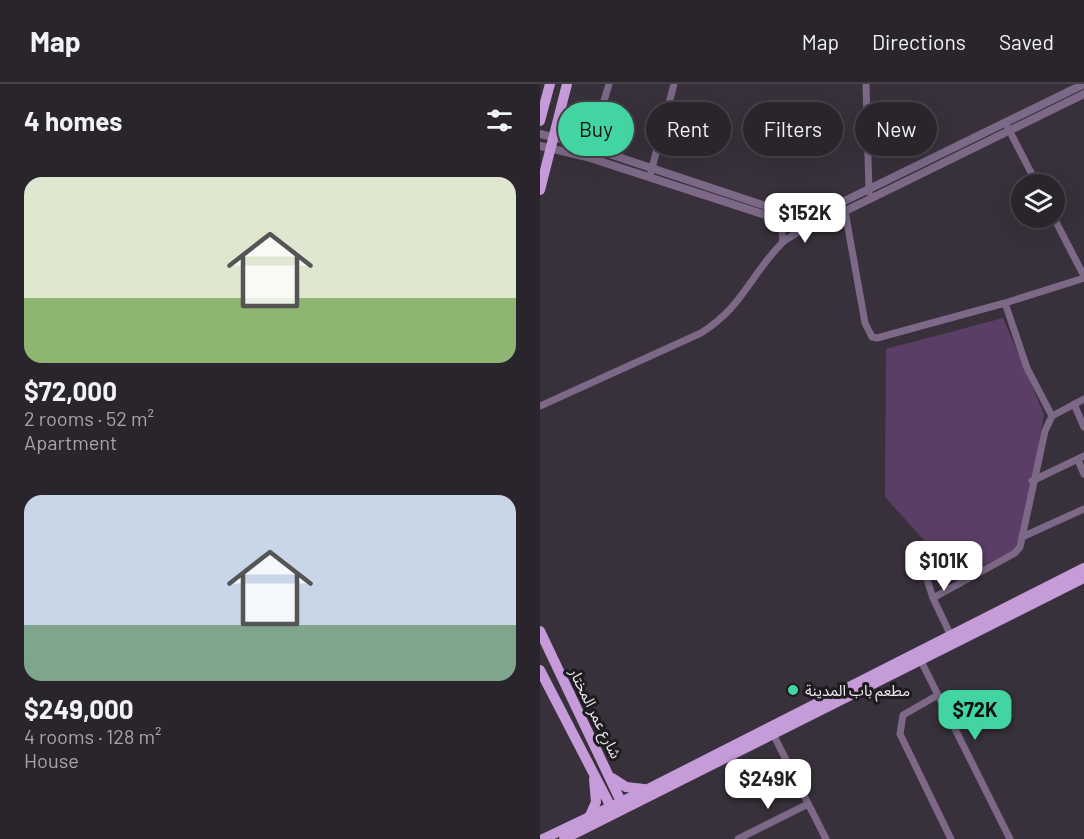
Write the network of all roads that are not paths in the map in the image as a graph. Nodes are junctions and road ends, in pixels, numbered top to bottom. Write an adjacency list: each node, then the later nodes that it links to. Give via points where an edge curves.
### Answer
1 (550, 84): 9 (main road)
2 (567, 84): 13 (main road)
3 (609, 84): 8 (street)
4 (674, 84): 17 (street)
5 (866, 84): 20 (street)
6 (1084, 84): 10 (street)
7 (1084, 94): 11 (street)
8 (604, 102)
9 (540, 121)
10 (1005, 123): 11 (street); 20 (street)
11 (1010, 132): 18 (street); 20 (street)
12 (540, 134): 13 (street)
13 (554, 137): 14 (street); 15 (main road)
14 (558, 138)
15 (545, 148): 17 (street); 19 (main road)
16 (610, 156): 17 (street)
17 (651, 173): 20 (street, via 792,212 826,210); 22 (street)
18 (1032, 174)
19 (540, 190)
20 (869, 194): 21 (street)
21 (846, 211): 23 (street); 27 (street, via 872,337)
22 (781, 220): 23 (street); 25 (street)
23 (808, 224): 25 (street)
24 (1059, 228): 26 (street)
25 (783, 242): 30 (street, via 723,319 701,333)
26 (1084, 277): 27 (street)
27 (1005, 303): 31 (street, via 1027,368)
28 (1084, 399): 29 (street)
29 (1074, 404): 31 (street); 32 (street)
30 (540, 406)
31 (1052, 416): 35 (street)
32 (1084, 427)
33 (1081, 458): 34 (street); 35 (street)
34 (1084, 474)
35 (1032, 481): 37 (street)
36 (1084, 509): 37 (street)
37 (1022, 537): 41 (street, via 1016,553)
38 (919, 555): 41 (street)
39 (1084, 568): 42 (main road)
40 (1084, 578): 42 (main road)
41 (933, 598): 44 (street)
42 (1012, 610): 44 (main road); 45 (main road)
43 (540, 631): 50 (main road, شارع عمر المختار)
44 (951, 636): 45 (main road)
45 (919, 658): 47 (street); 48 (main road)
46 (540, 670): 49 (main road, شارع عمر المختار)
47 (938, 695): 59 (street, via 903,715 900,734); 60 (street)
48 (771, 731): 51 (main road); 52 (street); 53 (main road)
49 (593, 772): 53 (main road, شارع عمر المختار); 54 (main road, via 596,802)
50 (610, 776): 51 (main road, via 626,787); 53 (main road, شارع عمر المختار)
51 (648, 789): 53 (main road)
52 (808, 804): 57 (street); 58 (street)
53 (618, 807): 54 (main road); 56 (main road)
54 (589, 818): 55 (main road)
55 (543, 839)
56 (564, 839)
57 (738, 839)
58 (826, 839)
59 (951, 839)
60 (1010, 839)

